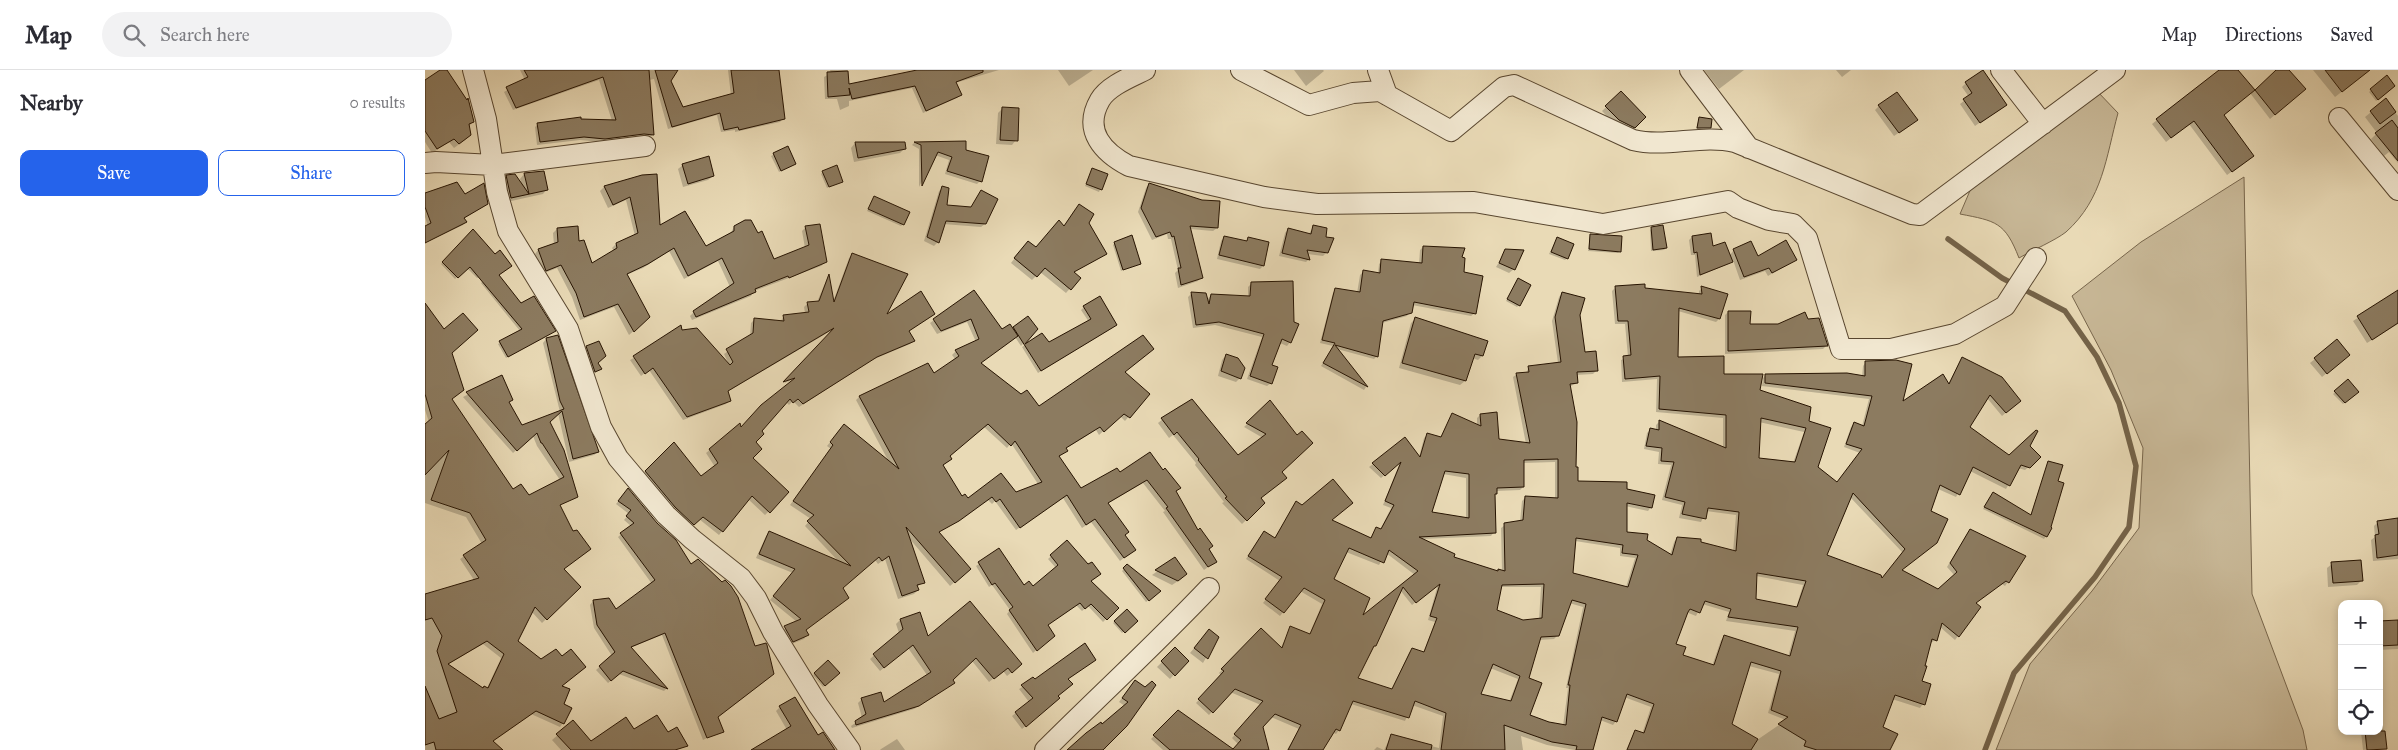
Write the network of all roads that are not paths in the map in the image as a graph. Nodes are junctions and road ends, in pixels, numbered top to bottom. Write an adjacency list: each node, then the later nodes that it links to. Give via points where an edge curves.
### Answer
1 (473, 70): 14 (street, via 486,119)
2 (1145, 70): 16 (street, via 1114,86 1100,100 1095,115 1093,128 1100,143 1112,157 1129,166 1264,197 1317,204 1475,202 1603,224 1728,201 1769,220 1793,224 1807,238 1841,348 1891,349 1955,334 2005,306)
3 (1241, 70): 8 (street, via 1309,106 1353,92 1380,91)
4 (1378, 70): 8 (street)
5 (1690, 70): 12 (street)
6 (2001, 70): 10 (street)
7 (2115, 70): 10 (street)
8 (1387, 95): 12 (street, via 1451,131 1504,87 1514,85 1633,140 1645,143 1726,140)
9 (2339, 118): 15 (street)
10 (2043, 124): 12 (street, via 1920,215)
11 (645, 146): 14 (street)
12 (1749, 148)
13 (425, 164): 14 (street)
14 (493, 165): 18 (street, via 508,231 568,329 601,427 618,458 667,515 741,578 818,705)
15 (2398, 190)
16 (2035, 258)
17 (1209, 588): 19 (street)
18 (850, 750)
19 (1045, 750)

